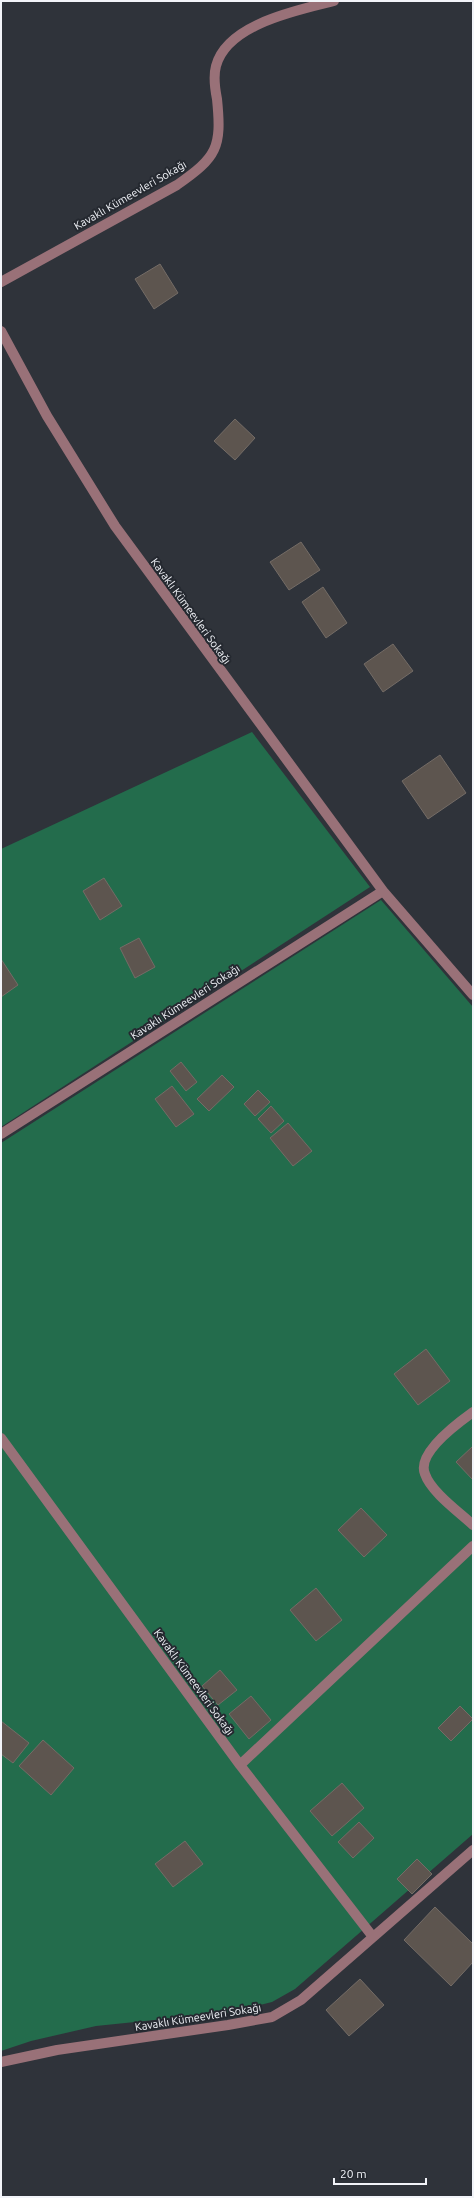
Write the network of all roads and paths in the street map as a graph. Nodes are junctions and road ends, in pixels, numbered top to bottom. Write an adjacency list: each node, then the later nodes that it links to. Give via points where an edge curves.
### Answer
1 (334, 1): 2 (street, Kavaklı Kümeevleri Sokağı, via 259,23 241,34 226,49 216,65 214,82 219,129 217,146 199,169 177,184)
2 (1, 282)
3 (1, 331): 4 (street, Kavaklı Kümeevleri Sokağı, via 47,416 115,526)
4 (383, 891): 5 (street, Kavaklı Kümeevleri Sokağı); 6 (street, Kavaklı Kümeevleri Sokağı)
5 (473, 995)
6 (1, 1134)
7 (473, 1412): 9 (street, via 449,1429 424,1461 424,1474 437,1492)
8 (1, 1438): 11 (street, Kavaklı Kümeevleri Sokağı)
9 (473, 1525)
10 (473, 1546): 11 (street)
11 (240, 1764): 13 (street, Kavaklı Kümeevleri Sokağı)
12 (473, 1850): 13 (street, Kavaklı Kümeevleri Sokağı)
13 (373, 1937): 14 (street, Kavaklı Kümeevleri Sokağı, via 301,2000 272,2017 57,2050)
14 (1, 2062)

